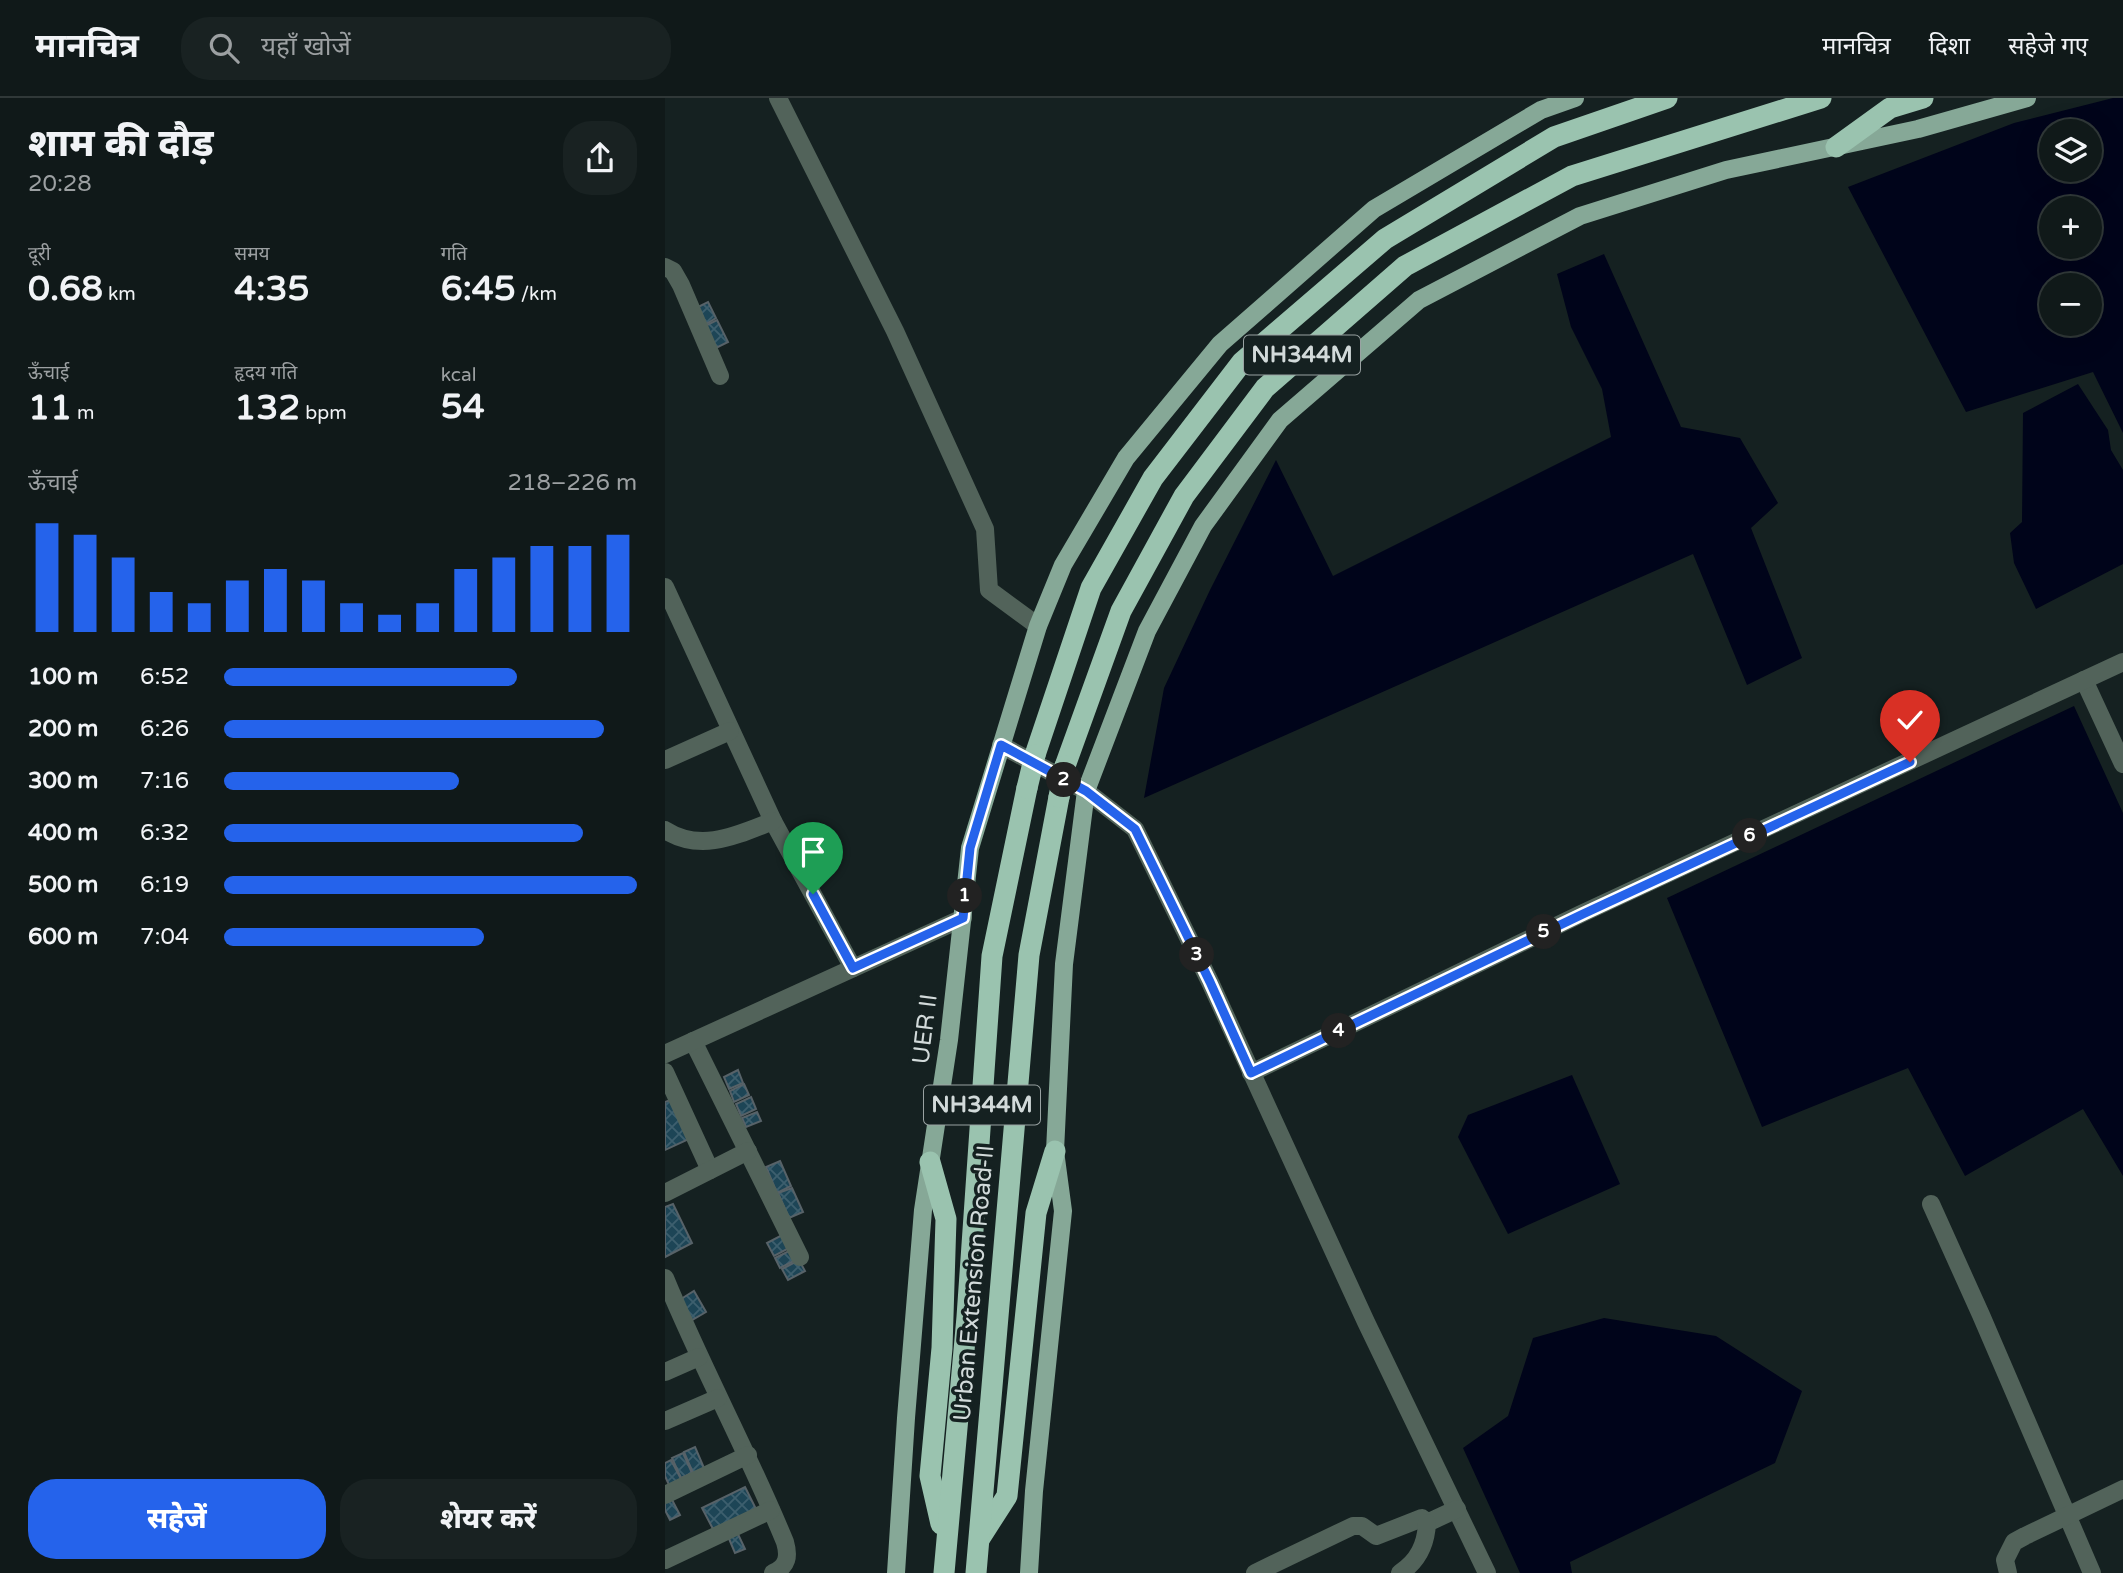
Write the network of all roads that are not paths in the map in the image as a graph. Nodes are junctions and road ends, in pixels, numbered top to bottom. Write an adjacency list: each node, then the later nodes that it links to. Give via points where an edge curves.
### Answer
1 (778, 98): 11 (street, via 895,331 985,529 989,590)
2 (1575, 98): 11 (main road, UER II, via 1541,110 1374,209 1220,344 1126,458 1063,565)
3 (1667, 98): 16 (highway, Urban Extension Road-II / NH344M, via 1554,137 1385,239 1241,362 1153,478 1091,588)
4 (1821, 98): 19 (highway, Urban Extension Road-II / NH344M, via 1573,176 1405,266 1265,388 1184,496 1121,611)
5 (1923, 98): 7 (highway, via 1890,108)
6 (2028, 98): 7 (main road)
7 (1836, 147): 20 (main road, via 1726,170 1580,216 1419,300 1280,421 1203,526 1147,631)
8 (665, 267): 9 (street, via 681,285)
9 (720, 376)
10 (665, 587): 14 (street)
11 (1038, 626): 15 (main road, UER II)
12 (2123, 662): 13 (street)
13 (2084, 680): 18 (street); 28 (street)
14 (730, 731): 17 (street); 21 (street)
15 (1001, 745): 16 (street); 23 (main road, UER II, via 970,848)
16 (1034, 758): 19 (street); 49 (highway, Urban Extension Road-II / NH344M, bridge, via 992,956 967,1317)
17 (665, 760)
18 (2123, 764)
19 (1062, 781): 20 (street); 50 (highway, Urban Extension Road-II / NH344M, via 1028,955)
20 (1086, 791): 28 (street, via 1135,829); 30 (main road, via 1064,964)
21 (773, 821): 22 (street, via 716,840 678,838); 24 (street)
22 (665, 830)
23 (963, 918): 24 (street); 31 (main road, UER II)
24 (853, 968): 25 (street)
25 (693, 1041): 26 (street); 29 (street)
26 (665, 1054)
27 (665, 1072): 32 (street)
28 (1251, 1073): 45 (street)
29 (748, 1151): 32 (street); 35 (street)
30 (1055, 1151): 50 (highway, via 1036,1213 1007,1496); 56 (main road, via 1063,1211)
31 (930, 1162): 49 (highway, via 946,1219 942,1349 930,1476); 53 (main road, UER II)
32 (710, 1170): 33 (street)
33 (667, 1186)
34 (1930, 1204): 47 (street)
35 (800, 1257)
36 (665, 1278): 37 (street)
37 (672, 1316): 38 (street)
38 (699, 1357): 39 (street); 40 (street)
39 (665, 1372)
40 (718, 1398): 41 (street); 42 (street)
41 (665, 1421)
42 (748, 1455): 44 (street); 46 (street)
43 (2123, 1489): 47 (street)
44 (665, 1495)
45 (1457, 1509): 48 (street); 59 (street)
46 (771, 1510): 51 (street); 52 (street, via 788,1552 783,1567)
47 (2067, 1514): 60 (street, via 2014,1542 2004,1560); 61 (street)
48 (1427, 1523): 57 (street, via 1422,1518 1376,1536 1362,1526 1353,1526); 58 (street, via 1418,1557)
49 (945, 1543): 54 (highway, Urban Extension Road-II / NH344M)
50 (977, 1543): 55 (highway, Urban Extension Road-II / NH344M)
51 (665, 1560)
52 (773, 1573)
53 (896, 1573)
54 (944, 1573)
55 (976, 1573)
56 (1029, 1573)
57 (1255, 1573)
58 (1400, 1573)
59 (1487, 1573)
60 (2008, 1573)
61 (2092, 1573)

